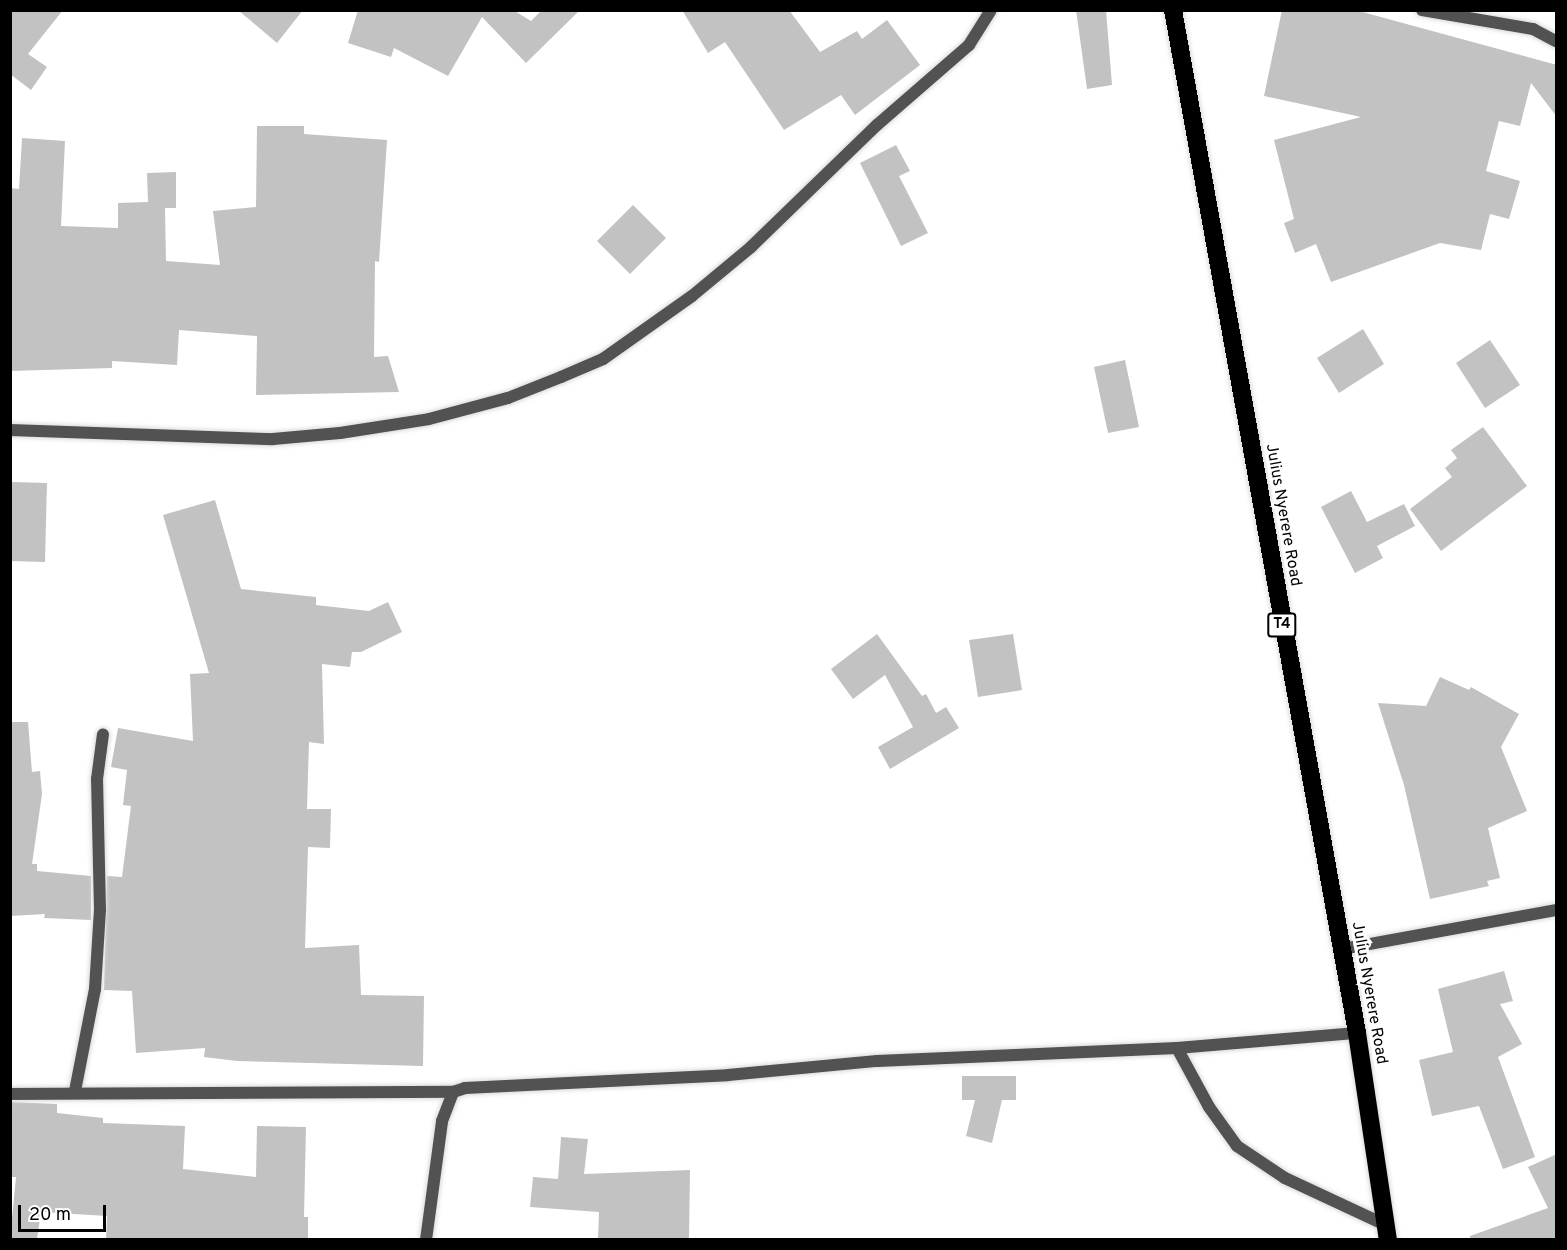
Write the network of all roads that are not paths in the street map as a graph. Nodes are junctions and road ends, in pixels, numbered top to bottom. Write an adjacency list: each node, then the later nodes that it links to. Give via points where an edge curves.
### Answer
1 (992, 10): 5 (street, via 969,45 877,125 751,247 692,296 603,359 571,373 508,398 429,419 340,433 273,439)
2 (1173, 10): 8 (highway, Julius Nyerere Road / T4)
3 (1422, 10): 4 (street, via 1533,29)
4 (1557, 41)
5 (10, 430)
6 (103, 734): 11 (street, via 97,779 100,910 95,989)
7 (1557, 910): 8 (street)
8 (1342, 949): 9 (highway, Julius Nyerere Road / T4)
9 (1357, 1033): 10 (street); 14 (highway, Julius Nyerere Road / T4)
10 (1177, 1048): 12 (street, via 876,1062 716,1076 465,1088); 14 (street, via 1209,1107 1237,1146 1285,1178)
11 (75, 1091): 12 (street); 13 (street)
12 (453, 1092): 15 (street, via 442,1121)
13 (10, 1094)
14 (1387, 1232)
15 (426, 1239)

